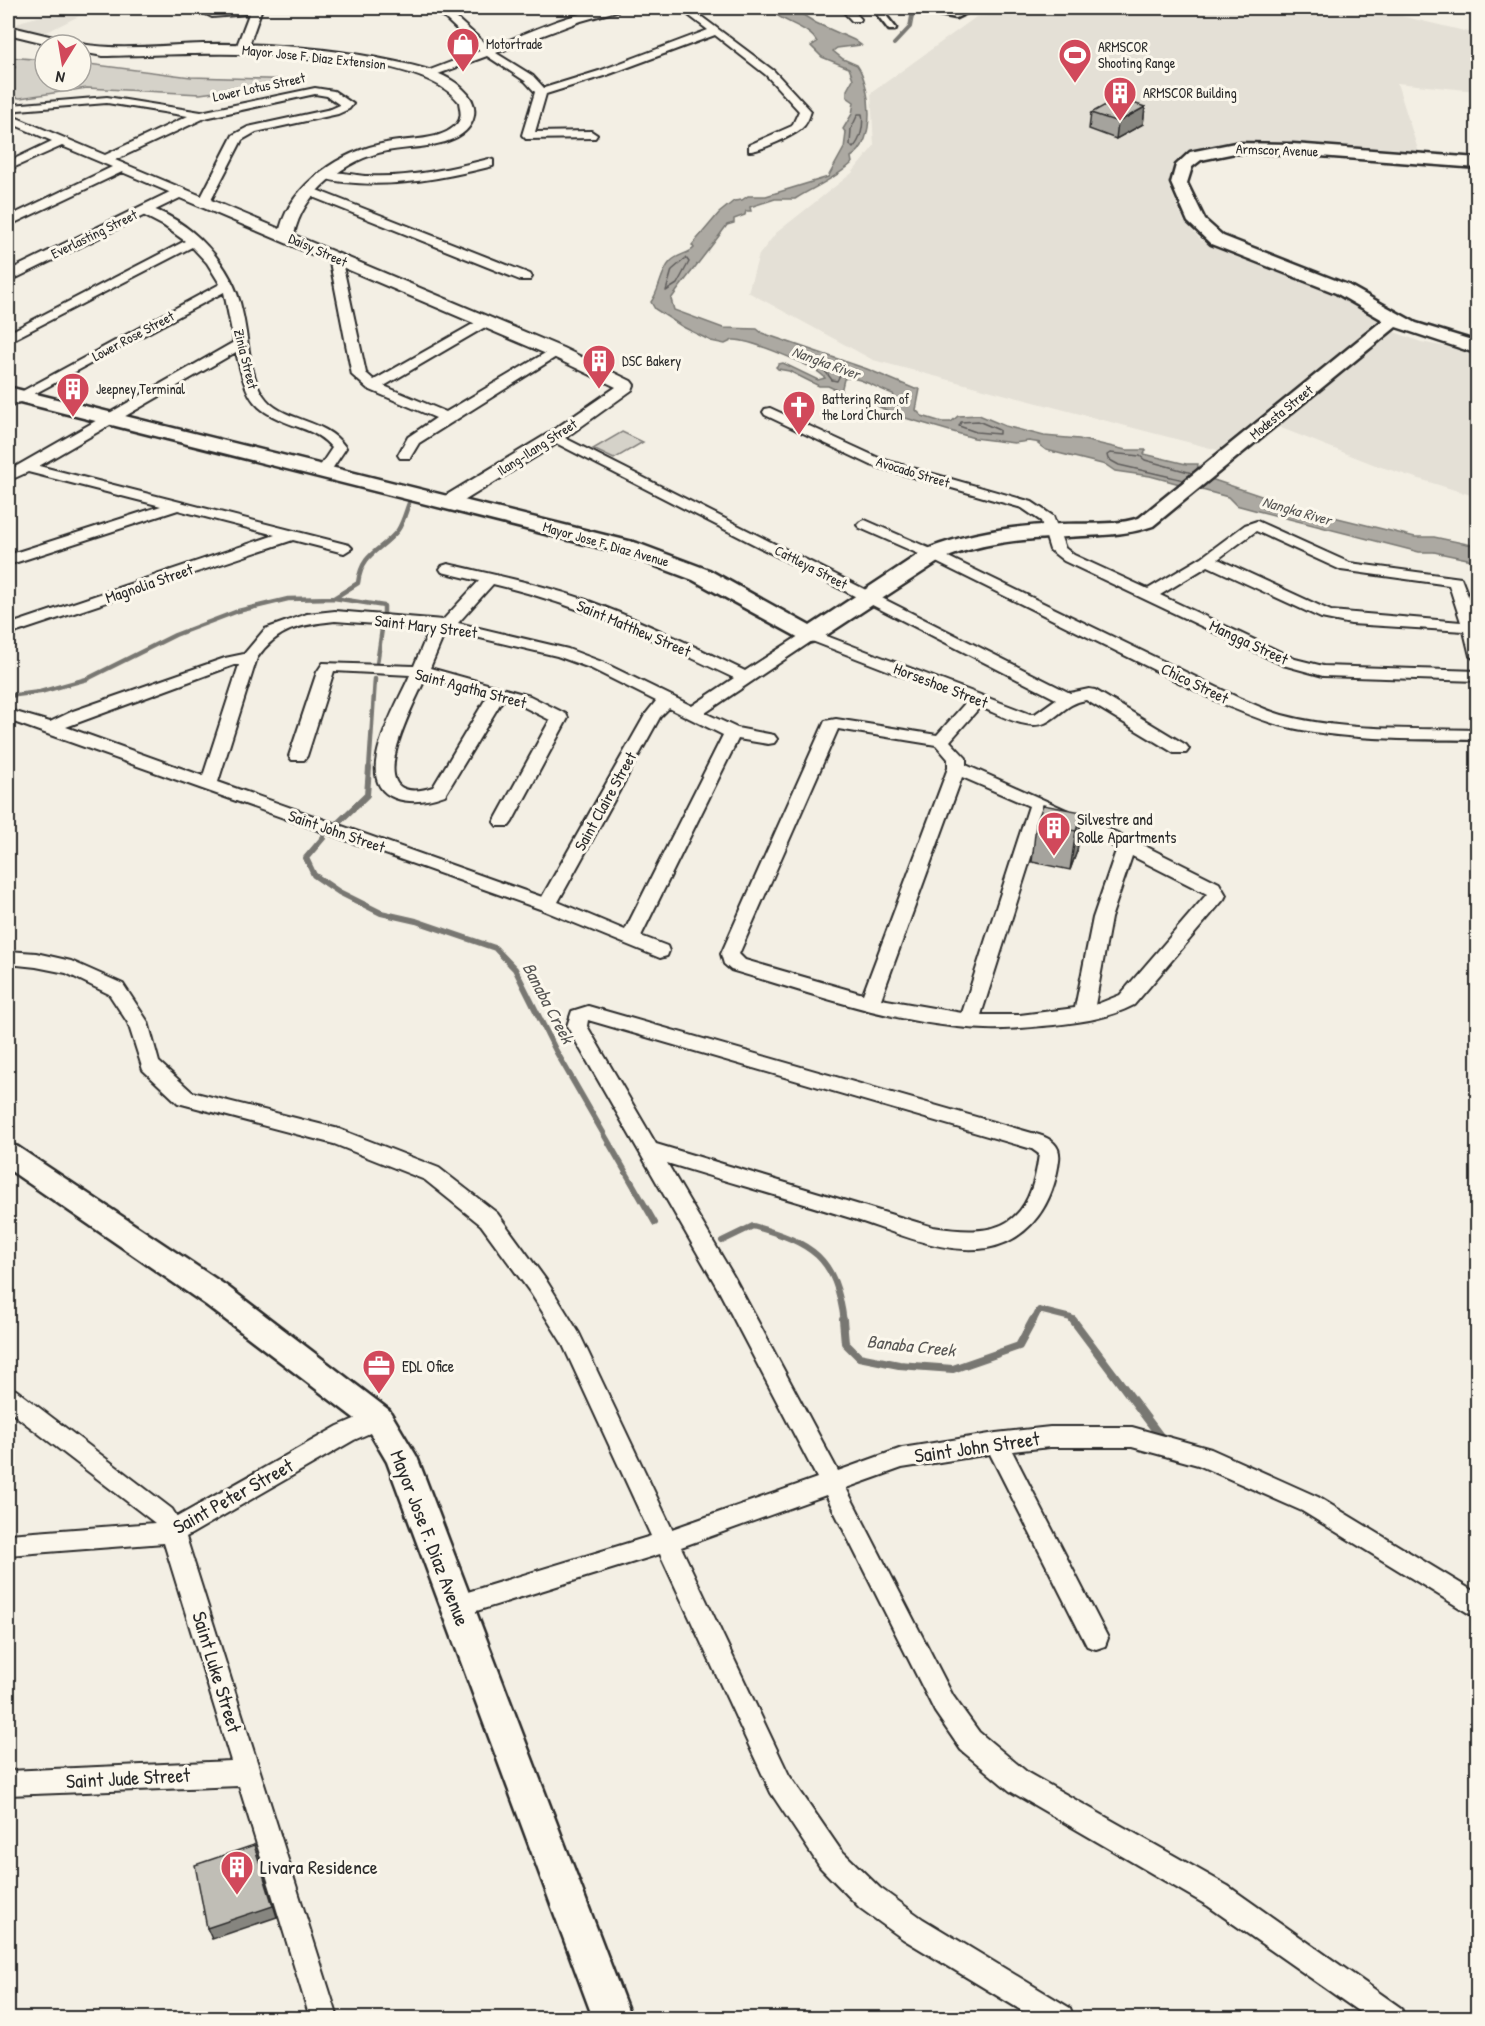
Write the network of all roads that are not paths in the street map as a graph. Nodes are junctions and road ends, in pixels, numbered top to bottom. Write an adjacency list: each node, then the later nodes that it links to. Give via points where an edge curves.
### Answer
1 (199, 8): 10 (street, via 212,14)
2 (439, 8): 19 (street)
3 (616, 8): 19 (street, via 573,16)
4 (684, 8): 15 (street)
5 (845, 8): 12 (street)
6 (876, 8): 13 (street)
7 (908, 8): 11 (street)
8 (955, 8): 11 (street)
9 (973, 8): 11 (street, via 958,16)
10 (256, 9): 17 (street)
11 (946, 14)
12 (856, 19)
13 (892, 28)
14 (8, 30): 16 (street)
15 (717, 31): 21 (street, via 603,74); 27 (street, via 770,73 805,111 796,128)
16 (33, 36)
17 (242, 48): 18 (street, Mayor Jose F. Diaz Extension); 20 (street, Mayor Jose F. Diaz Extension, via 345,57 400,66)
18 (93, 50)
19 (488, 52): 20 (street); 21 (street, via 536,83)
20 (426, 75): 33 (street, Mayor Jose F. Diaz Extension, via 462,93 468,102 468,116 459,130 443,137 373,149 352,158)
21 (541, 92): 25 (street, via 528,135)
22 (10, 108): 23 (street, via 107,100)
23 (201, 115): 28 (street); 36 (street, Lower Lotus Street, via 315,91 330,93 344,101 345,107 252,129 237,138)
24 (8, 118): 26 (street, Daisy Street)
25 (591, 135)
26 (62, 141): 28 (street, Daisy Street); 31 (street)
27 (753, 148)
28 (106, 159): 32 (street, Daisy Street)
29 (489, 163): 33 (street, via 395,181 361,182)
30 (1478, 164): 45 (main road, Armscor Avenue, via 1243,147 1204,154 1181,171 1180,190 1192,214 1216,240 1342,289)
31 (8, 166)
32 (124, 166): 35 (street, Daisy Street); 38 (street)
33 (328, 176): 34 (street, Mayor Jose F. Diaz Extension)
34 (309, 191): 39 (street, Mayor Jose F. Diaz Extension, via 293,212); 42 (street)
35 (180, 192): 36 (street, Daisy Street); 37 (street, Everlasting Street)
36 (208, 196): 39 (street, Daisy Street)
37 (142, 210): 40 (street, Zinia Street, via 174,225); 43 (street, Everlasting Street)
38 (8, 222)
39 (286, 236): 41 (street, Daisy Street)
40 (194, 241): 44 (street, Zinia Street); 47 (street)
41 (335, 257): 46 (street, Daisy Street); 51 (street, via 359,375)
42 (525, 277)
43 (8, 278)
44 (228, 285): 48 (street, Zinia Street); 53 (street, Lower Rose Street)
45 (1394, 320): 49 (main road, via 1429,335); 65 (main road, Modesta Street, via 1155,516 1135,526)
46 (485, 323): 50 (street, Daisy Street); 51 (street)
47 (8, 338)
48 (241, 344): 56 (street); 60 (street, Zinia Street, via 254,394 260,402 334,440 339,448 337,454)
49 (1478, 348)
50 (557, 352): 52 (street, Daisy Street); 55 (street)
51 (373, 386): 55 (street)
52 (625, 388): 57 (street, Ilang-Ilang Street)
53 (12, 398): 56 (main road, Mayor Jose F. Diaz Avenue)
54 (770, 412): 65 (street, Avocado Street, via 876,462 1027,505 1048,519)
55 (447, 417): 58 (street, via 413,440)
56 (113, 419): 59 (street); 60 (main road, Mayor Jose F. Diaz Avenue)
57 (555, 437): 62 (street, Ilang-Ilang Street); 74 (street, Cattleya Street)
58 (405, 455)
59 (25, 467): 61 (street); 63 (street)
60 (323, 472): 62 (main road, Mayor Jose F. Diaz Avenue)
61 (8, 477)
62 (447, 503): 78 (main road, Mayor Jose F. Diaz Avenue, via 586,536 675,564)
63 (176, 506): 66 (street); 70 (street)
64 (866, 525): 68 (street, Chico Street)
65 (1050, 531): 68 (main road, via 993,535); 73 (street, Mangga Street, via 1058,550 1069,558)
66 (291, 535): 67 (street); 77 (street, Magnolia Street)
67 (344, 548)
68 (933, 555): 74 (main road); 92 (street, Chico Street, via 1233,702 1280,720 1377,731)
69 (1207, 560): 73 (street); 76 (street, via 1327,615); 76 (street, via 1250,528 1263,528 1347,567 1455,581)
70 (8, 561)
71 (448, 569): 72 (street, Saint Matthew Street)
72 (490, 578): 75 (street); 83 (street, Saint Matthew Street, via 593,608)
73 (1149, 595): 82 (street, Mangga Street, via 1308,668)
74 (870, 597): 78 (main road); 85 (street, Cattleya Street)
75 (443, 625): 80 (street, Saint Mary Street, via 335,616 307,619 271,632); 81 (street); 87 (street, Saint Mary Street, via 562,652)
76 (1470, 627): 79 (street)
77 (8, 630)
78 (811, 635): 83 (street); 86 (street, Horseshoe Street)
79 (1478, 657)
80 (249, 658): 90 (street, via 231,661); 98 (street, Saint Mary Street)
81 (422, 671): 84 (street, Saint Agatha Street); 84 (street, via 387,750 383,770 393,791 416,797 439,791); 96 (street, Saint Agatha Street, via 329,666)
82 (1478, 676)
83 (746, 678): 88 (street)
84 (498, 693): 100 (street, Saint Agatha Street, via 524,700 561,718)
85 (1068, 698): 86 (street, Horseshoe Street, via 1035,720); 95 (street, via 1093,695)
86 (978, 699): 94 (street)
87 (667, 700): 88 (street, Saint Mary Street); 102 (street, Saint Claire Street, via 653,715)
88 (693, 713): 91 (street, Saint Mary Street)
89 (12, 716): 90 (street, Saint John Street)
90 (51, 728): 98 (street, Saint John Street)
91 (733, 733): 93 (street, Saint Mary Street); 103 (street)
92 (1478, 735)
93 (768, 739)
94 (941, 741): 97 (street, via 957,758); 106 (street, via 843,723 831,725 730,954 738,965)
95 (1180, 749)
96 (298, 756)
97 (957, 768): 99 (street); 106 (street)
98 (208, 786): 102 (street, Saint John Street)
99 (1039, 803): 101 (street); 108 (street)
100 (503, 822)
101 (1127, 844): 107 (street, via 1102,918); 107 (street, via 1212,887 1216,895 1127,1000)
102 (547, 905): 103 (street, Saint John Street)
103 (631, 937): 104 (street, Saint John Street)
104 (660, 951)
105 (8, 958): 116 (street, via 71,968 116,989 138,1022 150,1065 185,1098 339,1137 432,1174 489,1219 572,1339)
106 (870, 1002): 108 (street)
107 (1084, 1014): 108 (street, via 1019,1022)
108 (970, 1020)
109 (651, 1150): 109 (street, via 933,1235 969,1240 990,1239 1028,1218 1036,1206 1050,1151 1039,1143 588,1013 579,1016 577,1026); 114 (street)
110 (8, 1155): 112 (main road, Mayor Jose F. Diaz Avenue, via 217,1296)
111 (8, 1396): 115 (street, Saint Luke Street, via 164,1516)
112 (378, 1419): 115 (street, Saint Peter Street); 118 (main road, Mayor Jose F. Diaz Avenue, via 401,1457)
113 (996, 1443): 114 (street, Saint John Street, via 902,1458); 119 (street, Saint John Street, via 1050,1437 1132,1437 1203,1456 1310,1504); 120 (street)
114 (832, 1483): 116 (street, Saint John Street); 126 (street, via 944,1704 970,1741 1019,1782 1218,1896)
115 (173, 1532): 117 (street, Saint Peter Street); 121 (street, Saint Luke Street)
116 (668, 1541): 118 (street, Saint John Street); 125 (street, via 780,1784 830,1858 870,1898 913,1929)
117 (8, 1545)
118 (457, 1606): 123 (main road, Mayor Jose F. Diaz Avenue)
119 (1478, 1608)
120 (1096, 1638)
121 (249, 1773): 122 (street, Saint Jude Street); 124 (street, Saint Luke Street)
122 (8, 1784)
123 (611, 2018)
124 (324, 2019)
125 (1060, 2019)
126 (1391, 2019)

